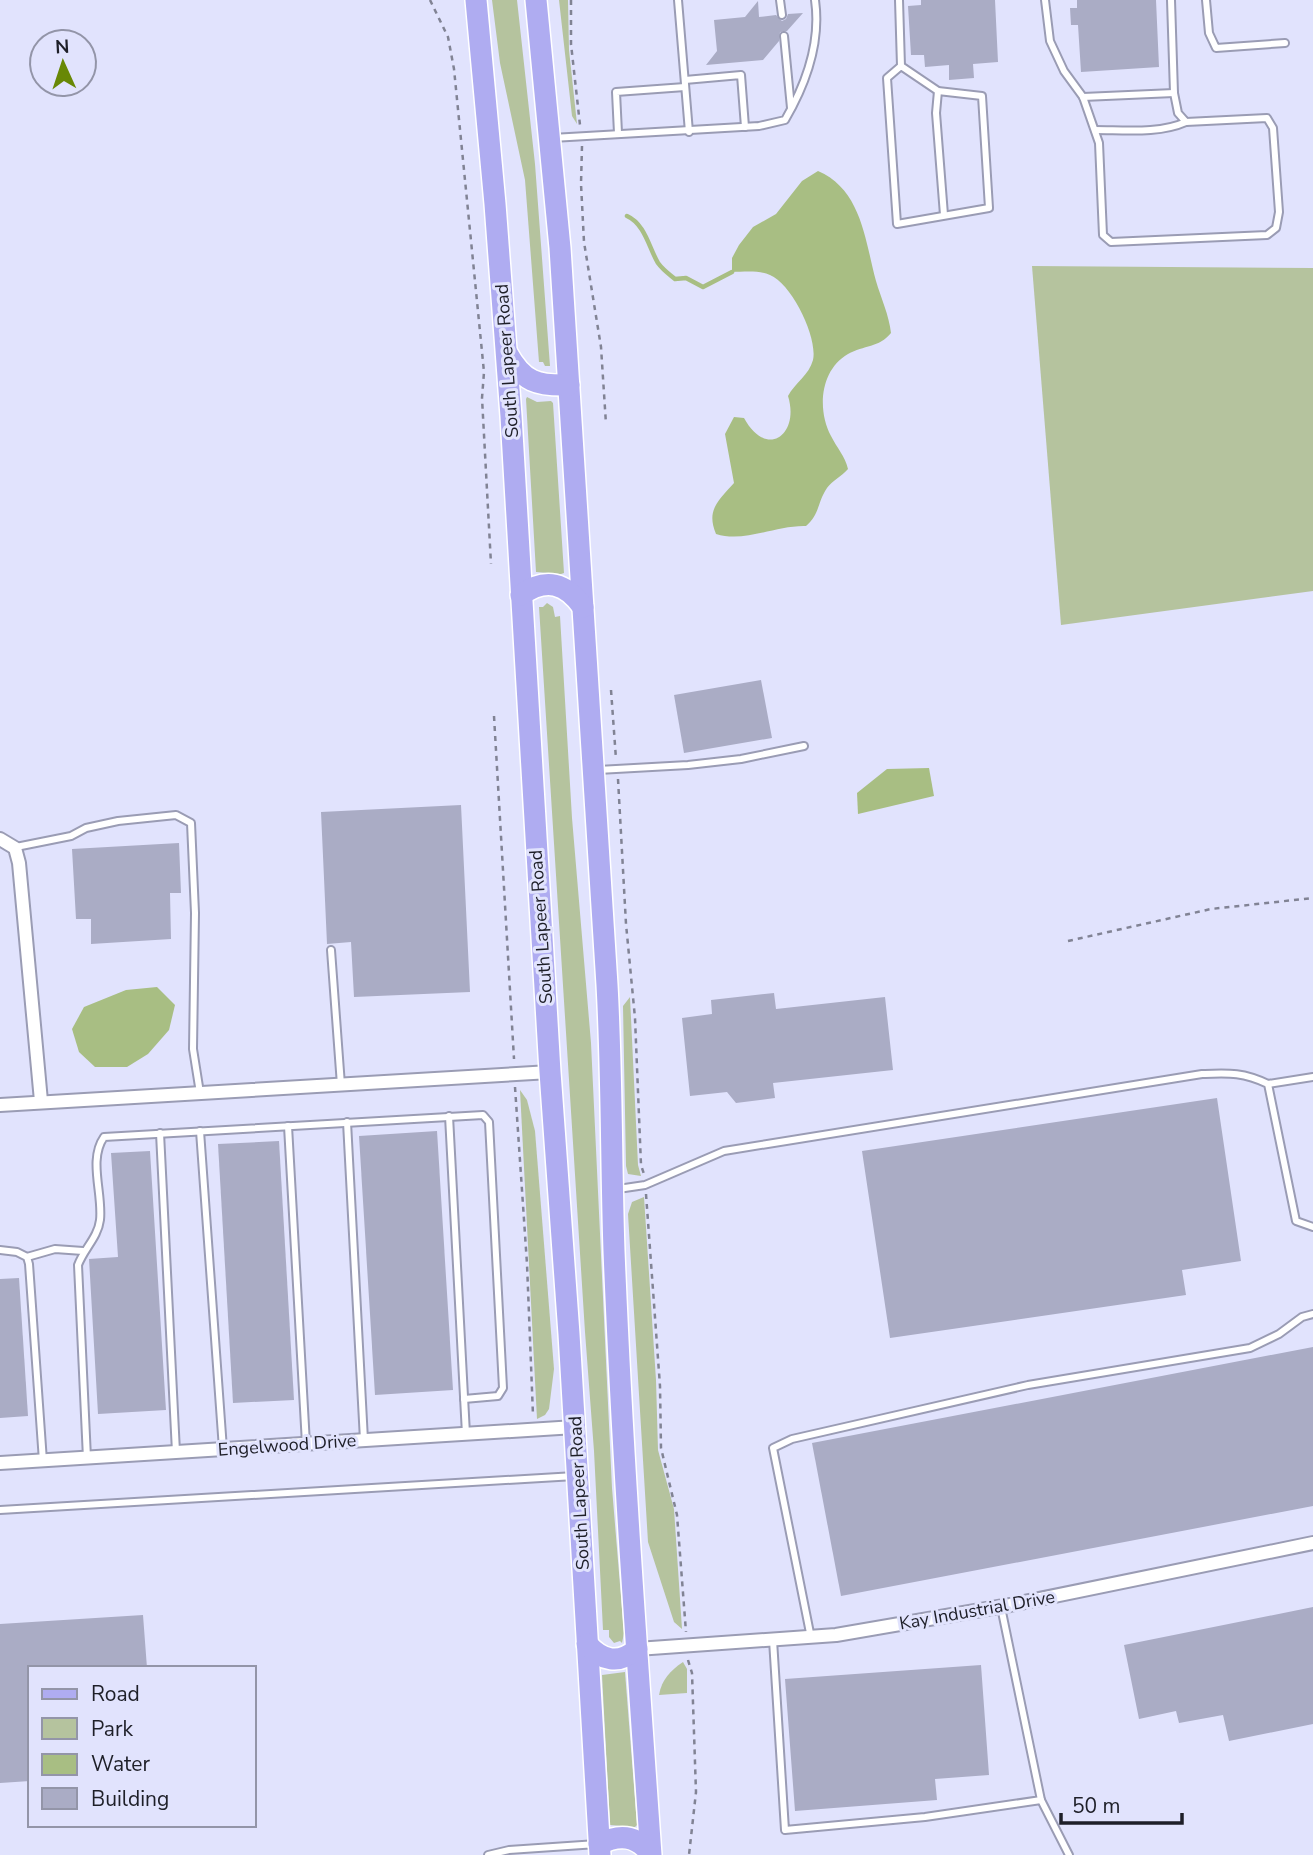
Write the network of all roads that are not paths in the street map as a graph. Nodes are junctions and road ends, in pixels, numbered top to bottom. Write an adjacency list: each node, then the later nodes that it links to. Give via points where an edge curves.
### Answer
1 (476, 0): 26 (main road, South Lapeer Road)
2 (536, 0): 24 (main road)
3 (678, 0): 14 (lane)
4 (780, 0): 10 (lane)
5 (815, 0): 18 (lane, via 809,67)
6 (899, 0): 13 (lane)
7 (1045, 0): 17 (lane, via 1050,41)
8 (1171, 0): 16 (lane)
9 (1206, 0): 12 (lane, via 1209,33 1216,48)
10 (782, 15)
11 (784, 36): 18 (lane)
12 (1285, 43)
13 (901, 66): 15 (lane); 25 (lane, via 887,78 897,224)
14 (685, 83): 20 (lane, via 741,75); 22 (lane); 23 (lane, via 616,92)
15 (938, 91): 25 (lane); 25 (lane, via 982,96 989,208)
16 (1174, 93): 17 (lane); 19 (lane, via 1178,113)
17 (1083, 97): 21 (lane)
18 (791, 110): 20 (lane, via 785,120)
19 (1186, 122): 21 (lane, via 1158,129); 21 (lane, via 1267,118 1273,128 1276,228 1267,235 1111,242 1103,235)
20 (745, 127): 22 (lane)
21 (1095, 130)
22 (689, 132): 23 (lane)
23 (618, 133): 24 (lane)
24 (550, 138): 27 (main road)
25 (944, 215)
26 (506, 351): 27 (main road, via 528,379 548,386); 28 (main road, South Lapeer Road)
27 (569, 385): 29 (main road)
28 (521, 595): 29 (main road, via 538,586 558,586); 35 (main road, South Lapeer Road)
29 (583, 607): 31 (main road)
30 (804, 746): 31 (lane, via 715,762)
31 (593, 770): 47 (main road, via 611,1059)
32 (0, 839): 33 (street)
33 (15, 848): 39 (lane, via 118,821 176,815 191,823 194,1049); 40 (street)
34 (331, 950): 38 (lane)
35 (550, 1072): 38 (street); 54 (main road, South Lapeer Road)
36 (1313, 1077): 37 (lane)
37 (1268, 1084): 47 (lane, via 1248,1075 1202,1074 724,1151 645,1185); 48 (lane, via 1296,1222)
38 (341, 1085): 39 (street)
39 (200, 1095): 40 (street)
40 (41, 1101): 41 (street)
41 (0, 1105)
42 (449, 1116): 43 (lane); 53 (lane); 53 (lane, via 483,1115 489,1122 503,1388 498,1396)
43 (348, 1122): 44 (lane); 56 (lane)
44 (288, 1126): 45 (lane); 57 (lane)
45 (200, 1131): 46 (lane); 58 (lane)
46 (160, 1133): 50 (lane, via 104,1137 97,1147 100,1220 96,1236); 59 (lane)
47 (613, 1190): 70 (main road)
48 (1313, 1227)
49 (0, 1250): 51 (lane)
50 (83, 1251): 51 (lane, via 55,1249); 60 (lane, via 78,1265)
51 (27, 1257): 61 (lane)
52 (1313, 1314): 67 (lane, via 1250,1348 1028,1385 792,1439 773,1448)
53 (464, 1399): 55 (lane)
54 (575, 1427): 55 (street, Engelwood Drive); 63 (main road, South Lapeer Road)
55 (466, 1434): 56 (street, Engelwood Drive)
56 (364, 1440): 57 (street, Engelwood Drive)
57 (306, 1444): 58 (street, Engelwood Drive)
58 (223, 1449): 59 (street, Engelwood Drive)
59 (176, 1452): 60 (street, Engelwood Drive)
60 (87, 1458): 61 (street, Engelwood Drive)
61 (43, 1461): 62 (street, Engelwood Drive)
62 (0, 1463)
63 (578, 1476): 64 (lane); 69 (main road, South Lapeer Road)
64 (0, 1510)
65 (1313, 1543): 66 (street, Kay Industrial Drive)
66 (1001, 1606): 67 (street, Kay Industrial Drive); 71 (lane)
67 (811, 1638): 68 (street, Kay Industrial Drive)
68 (773, 1640): 70 (street, Kay Industrial Drive); 71 (lane, via 785,1830)
69 (587, 1644): 70 (main road, via 596,1654 612,1660); 72 (main road, South Lapeer Road)
70 (637, 1649): 73 (main road)
71 (1041, 1800): 75 (lane)
72 (599, 1849): 73 (main road, via 608,1839 627,1837); 74 (lane, via 509,1850)
73 (651, 1854)
74 (488, 1855)
75 (1069, 1855)

